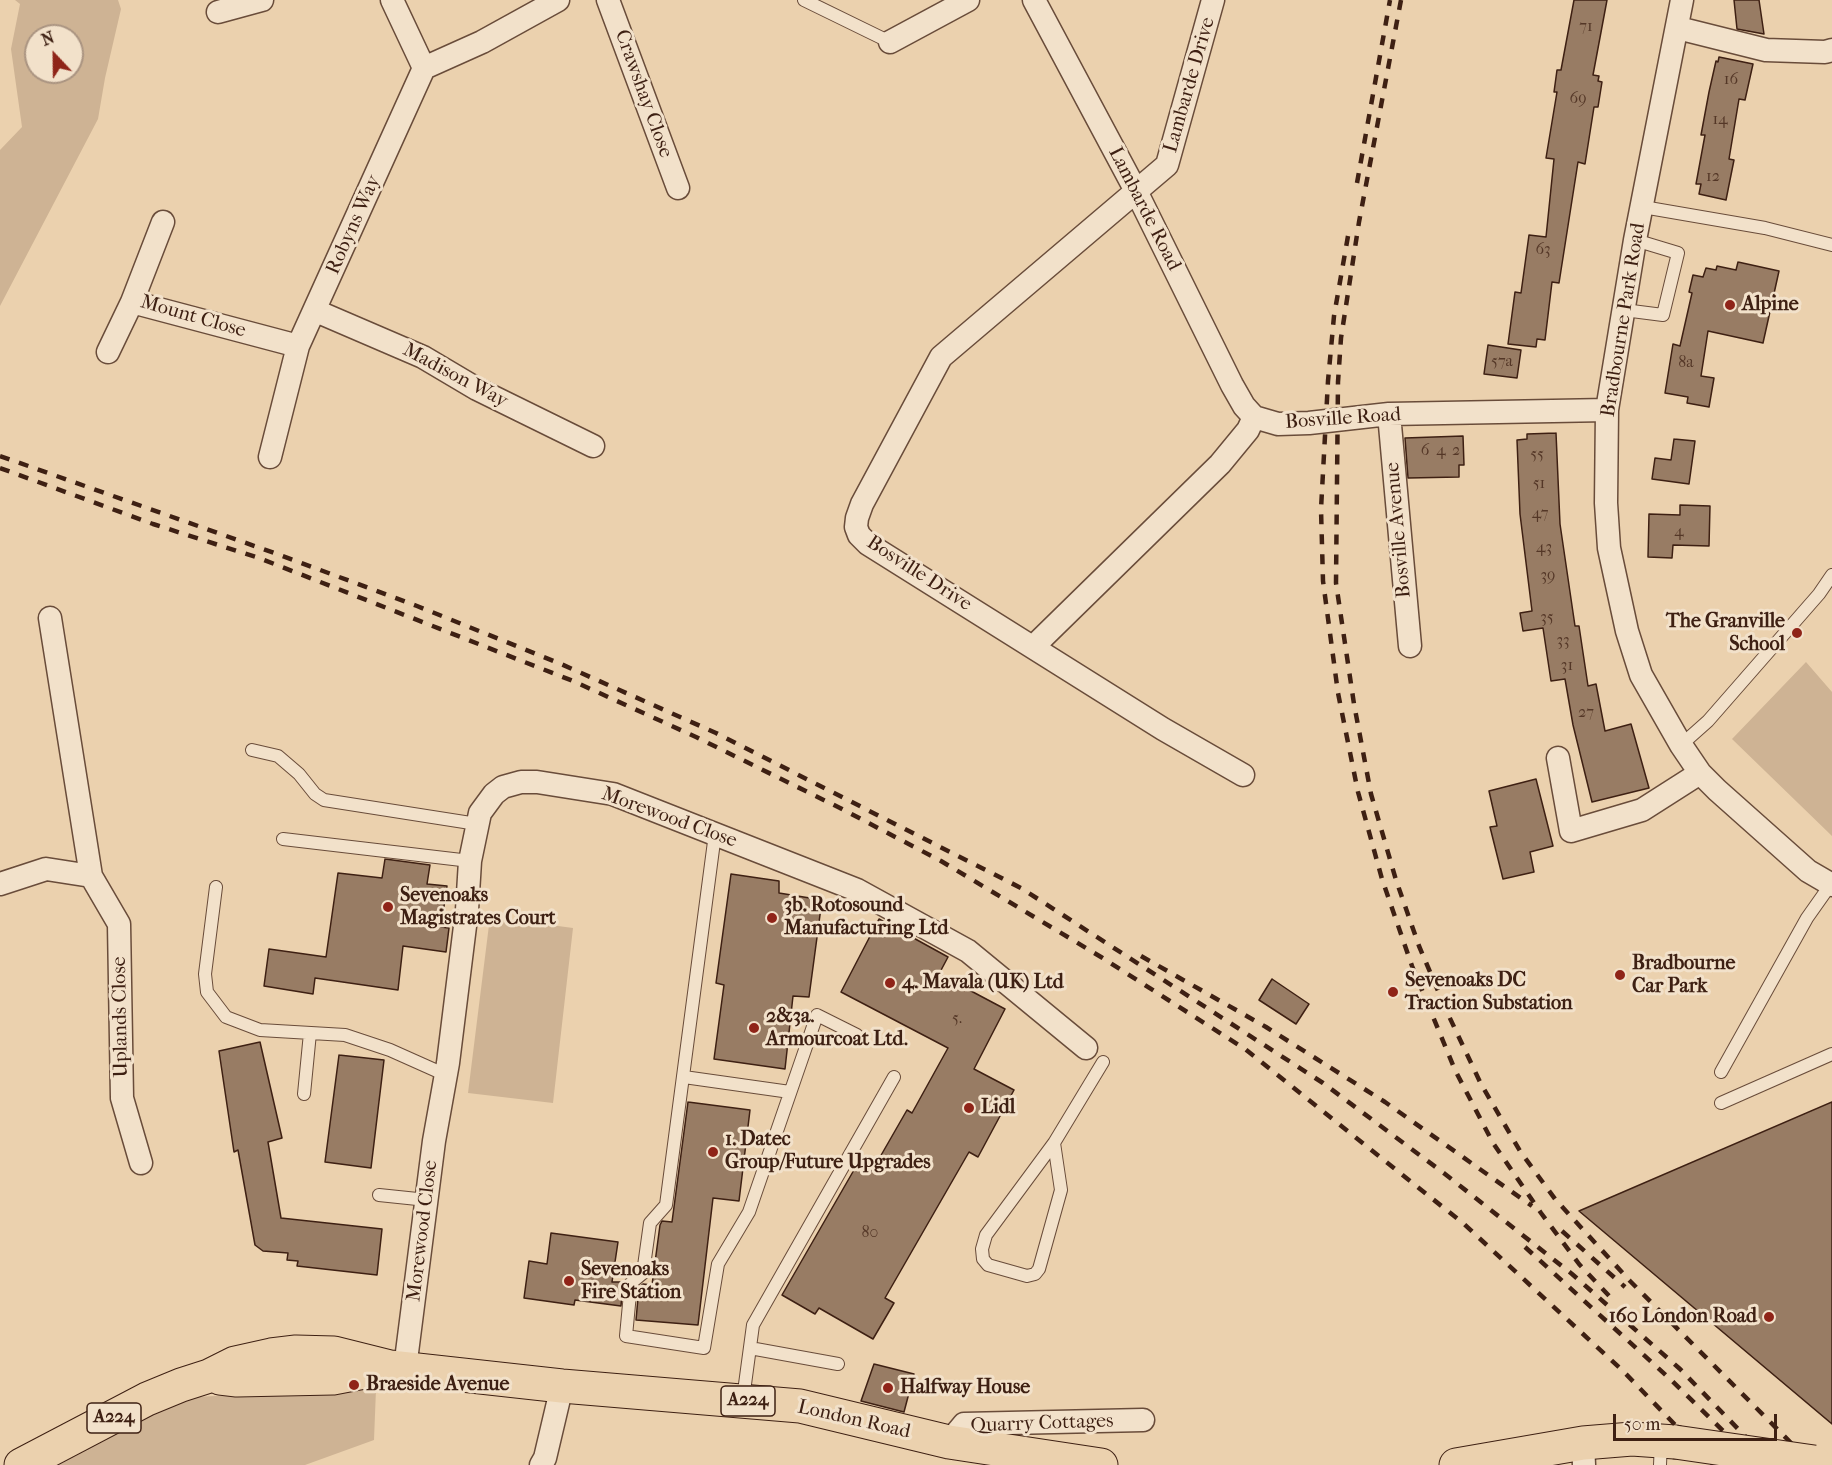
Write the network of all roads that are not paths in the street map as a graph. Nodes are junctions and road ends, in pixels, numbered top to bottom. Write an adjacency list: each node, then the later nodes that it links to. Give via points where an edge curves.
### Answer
1 (261, 0): 10 (street)
2 (392, 0): 14 (street)
3 (558, 0): 14 (street, via 482,42)
4 (608, 0): 15 (street, Crawshay Close)
5 (804, 0): 12 (lane)
6 (968, 0): 12 (street)
7 (1034, 0): 16 (street, Lambarde Road)
8 (1214, 0): 16 (street, Lambarde Drive, via 1167,165)
9 (1682, 0): 11 (street, Bradbourne Park Road)
10 (218, 12)
11 (1678, 28): 13 (street, via 1766,50); 17 (street, Bradbourne Park Road)
12 (890, 42)
13 (1832, 50)
14 (424, 68): 23 (street, Robyns Way)
15 (678, 188)
16 (1136, 191): 28 (street, Lambarde Road, via 1232,385); 33 (street, Bosville Drive, via 941,357 857,518 856,527 868,544)
17 (1643, 207): 19 (street, Bradbourne Park Road); 20 (lane, via 1764,228)
18 (163, 222): 21 (street, Mount Close)
19 (1635, 240): 22 (street, Bradbourne Park Road); 22 (lane, via 1678,253 1663,315)
20 (1832, 245)
21 (132, 302): 24 (street, Mount Close); 25 (street)
22 (1624, 310): 26 (street, Bradbourne Park Road)
23 (316, 311): 24 (street, Robyns Way); 29 (street, Madison Way, via 423,357 477,389)
24 (298, 346): 30 (street, Robyns Way)
25 (108, 352)
26 (1607, 410): 27 (street, Bosville Road); 35 (street, Bradbourne Park Road, via 1607,514 1617,589 1641,675)
27 (1389, 414): 28 (street, Bosville Road, via 1278,424); 34 (street, Bosville Avenue)
28 (1254, 417): 33 (street, via 1220,464)
29 (593, 446)
30 (270, 457)
31 (1832, 575): 35 (lane, via 1708,721)
32 (50, 618): 44 (street, Uplands Close)
33 (1034, 646): 39 (street, Bosville Drive, via 1163,729)
34 (1410, 646)
35 (1681, 745): 38 (street, Bradbourne Park Road)
36 (252, 750): 40 (lane, via 278,756 324,800)
37 (1558, 758): 38 (street, via 1571,831 1642,810)
38 (1700, 773): 46 (street, Bradbourne Park Road, via 1808,871)
39 (1244, 775)
40 (477, 824): 41 (street, Morewood Close, via 494,794 512,784 537,782 613,794); 43 (street, Morewood Close)
41 (715, 834): 51 (street, Morewood Close, via 857,890 968,951); 54 (lane)
42 (283, 839): 43 (lane)
43 (470, 861): 53 (street, Morewood Close)
44 (91, 876): 45 (street, via 46,869); 60 (street, Uplands Close, via 119,924 122,1098)
45 (0, 884)
46 (1831, 884): 52 (lane, via 1807,918)
47 (216, 887): 48 (lane, via 205,974 213,1003 226,1017 260,1030)
48 (310, 1033): 53 (lane, via 345,1035); 57 (lane)
49 (857, 1035): 56 (lane, via 817,1015)
50 (1832, 1054): 58 (lane)
51 (1094, 1055): 59 (lane)
52 (1721, 1072)
53 (446, 1075): 62 (street, Morewood Close)
54 (684, 1077): 56 (lane); 56 (lane, via 666,1205 650,1223 643,1274 631,1283 626,1336 704,1348 718,1264 749,1212)
55 (894, 1077): 63 (lane, via 753,1325)
56 (790, 1092)
57 (304, 1094)
58 (1721, 1103)
59 (1054, 1143): 59 (lane, via 1061,1190 1040,1269 1027,1276 988,1265 982,1249 986,1235)
60 (141, 1163)
61 (379, 1195): 62 (lane)
62 (427, 1200): 65 (street, Morewood Close)
63 (750, 1348): 64 (lane); 67 (lane)
64 (838, 1364)
65 (398, 1368): 66 (main road, London Road / A224); 74 (main road, London Road / A224, via 334,1353 296,1352 235,1363 147,1400)
66 (562, 1386): 67 (main road, London Road / A224); 75 (street)
67 (743, 1400): 69 (main road, London Road / A224, via 800,1406)
68 (1143, 1420): 69 (street, Quarry Cottages, via 964,1424)
69 (948, 1442): 72 (main road, London Road / A224)
70 (1665, 1449): 71 (main road, via 1632,1439); 73 (main road, bridge)
71 (1584, 1454): 77 (main road)
72 (1031, 1460): 76 (main road, London Road / A224)
73 (1823, 1464)
74 (21, 1465)
75 (541, 1465)
76 (1101, 1465)
77 (1456, 1465)

